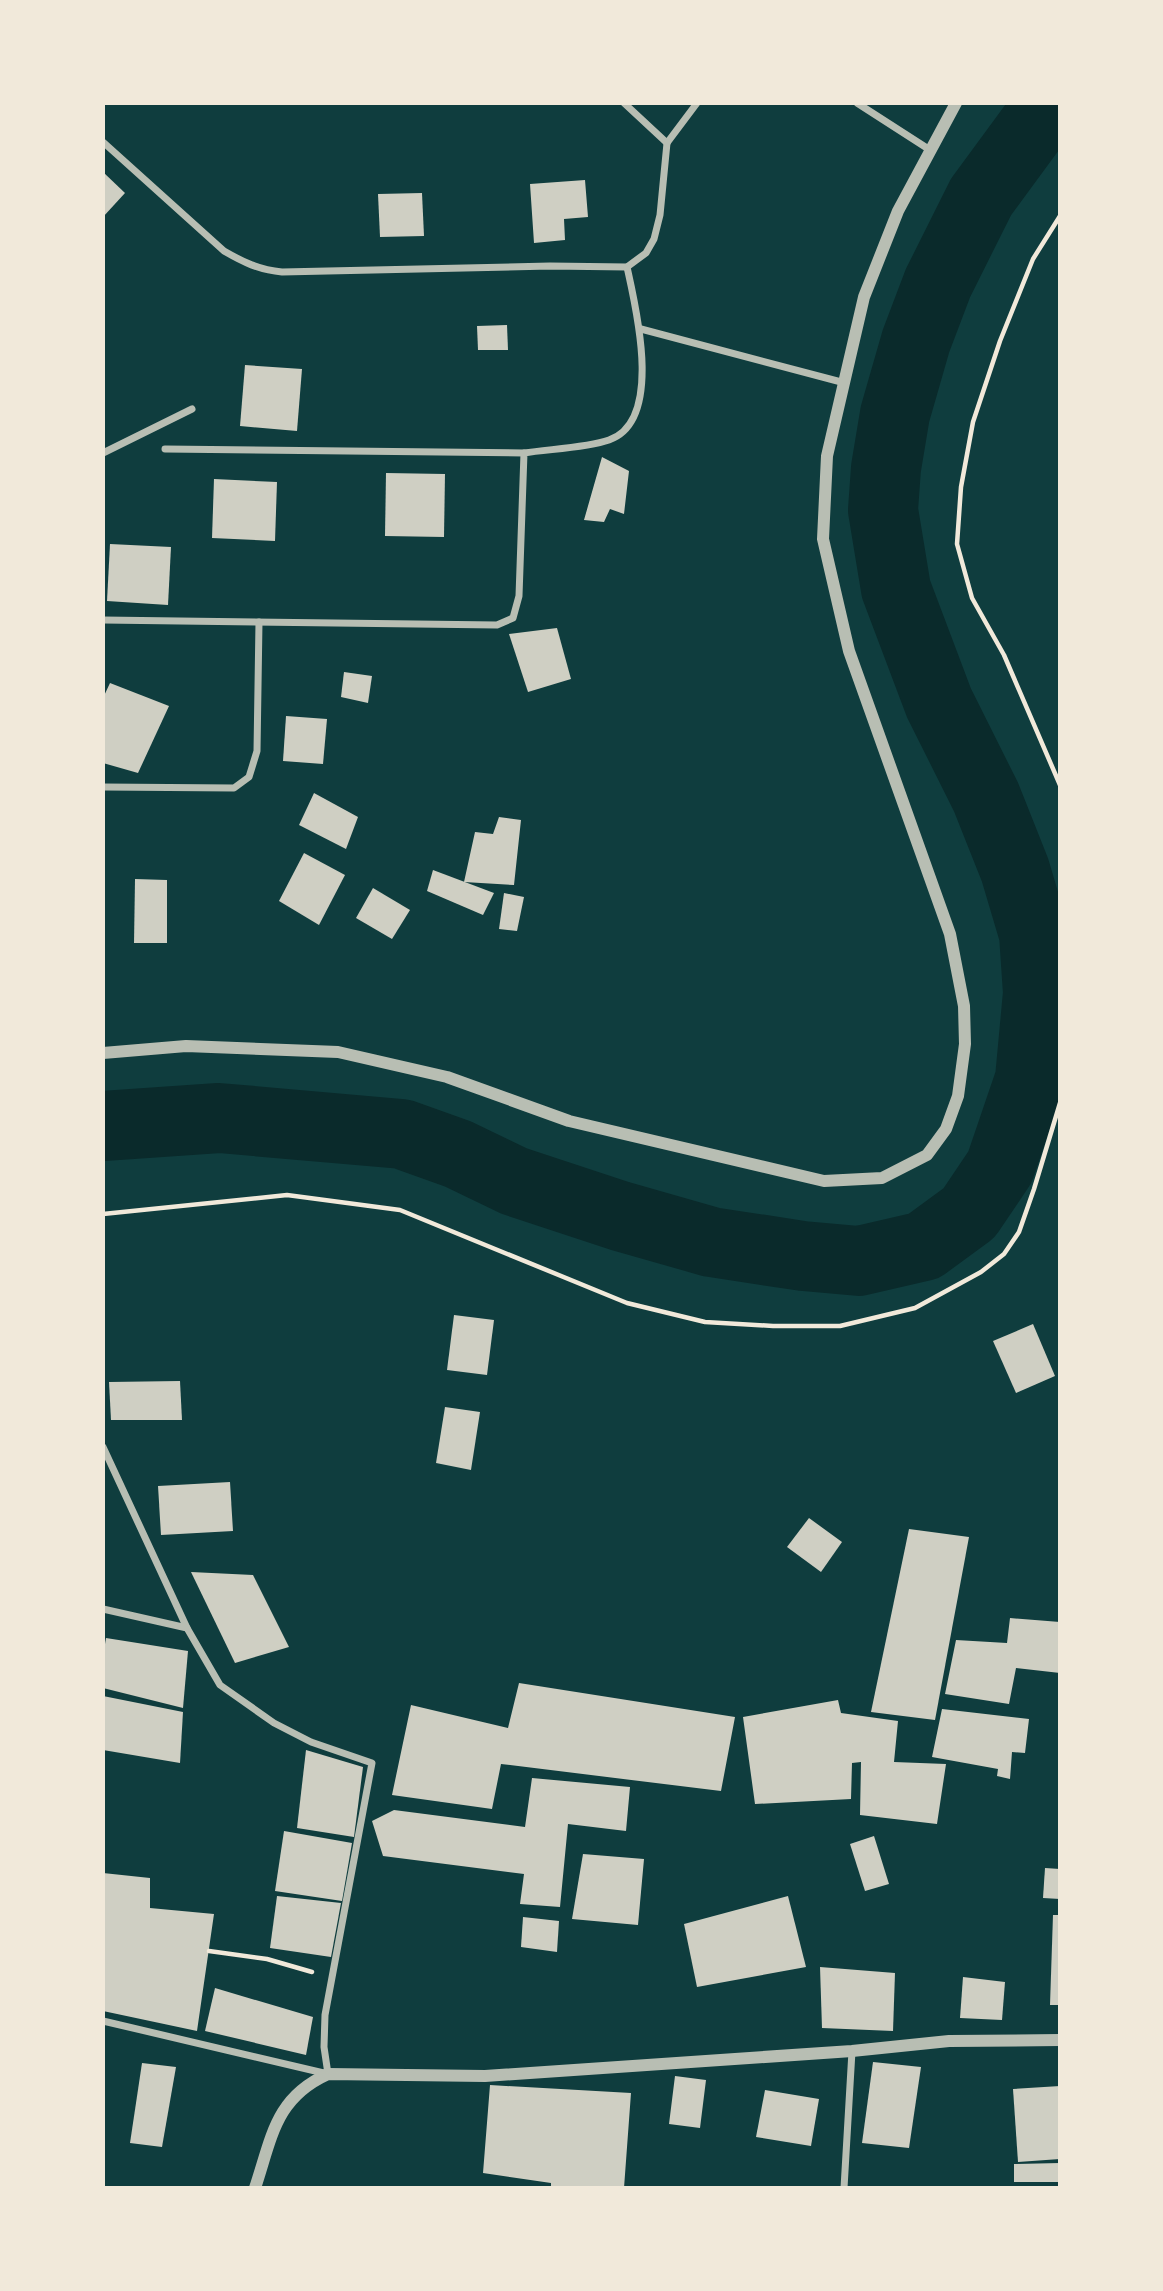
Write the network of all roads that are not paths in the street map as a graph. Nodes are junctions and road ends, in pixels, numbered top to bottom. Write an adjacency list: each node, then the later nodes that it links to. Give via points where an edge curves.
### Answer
1 (624, 103): 6 (street)
2 (697, 103): 6 (street)
3 (857, 103): 7 (street)
4 (956, 103): 7 (street)
5 (103, 142): 8 (street, via 224,251 266,270)
6 (667, 143): 8 (street, via 654,239 646,253)
7 (930, 150): 10 (street, via 898,211 864,297)
8 (627, 267): 9 (street)
9 (640, 329): 10 (street); 14 (street, via 642,372 630,426 611,440)
10 (845, 383): 18 (street, via 827,456 823,540 849,651 950,934 964,1006 965,1044 958,1096 946,1129 927,1155 882,1178 824,1181 569,1121 447,1077 338,1052 186,1046)
11 (192, 409): 13 (street)
12 (165, 449): 14 (street)
13 (103, 453)
14 (524, 453): 16 (street, via 519,596 513,618 496,625)
15 (103, 620): 16 (street)
16 (259, 622): 17 (street, via 257,751 249,777 234,788)
17 (103, 787)
18 (103, 1053)
19 (103, 1447): 21 (street)
20 (103, 1609): 21 (street)
21 (187, 1628): 25 (street, via 220,1685 274,1723 311,1742 372,1763 325,2015)
22 (103, 2021): 25 (street)
23 (1060, 2040): 24 (street, via 949,2041)
24 (852, 2051): 25 (street, via 485,2076); 27 (street)
25 (328, 2074): 26 (street, via 288,2101)
26 (255, 2188)
27 (844, 2188)

